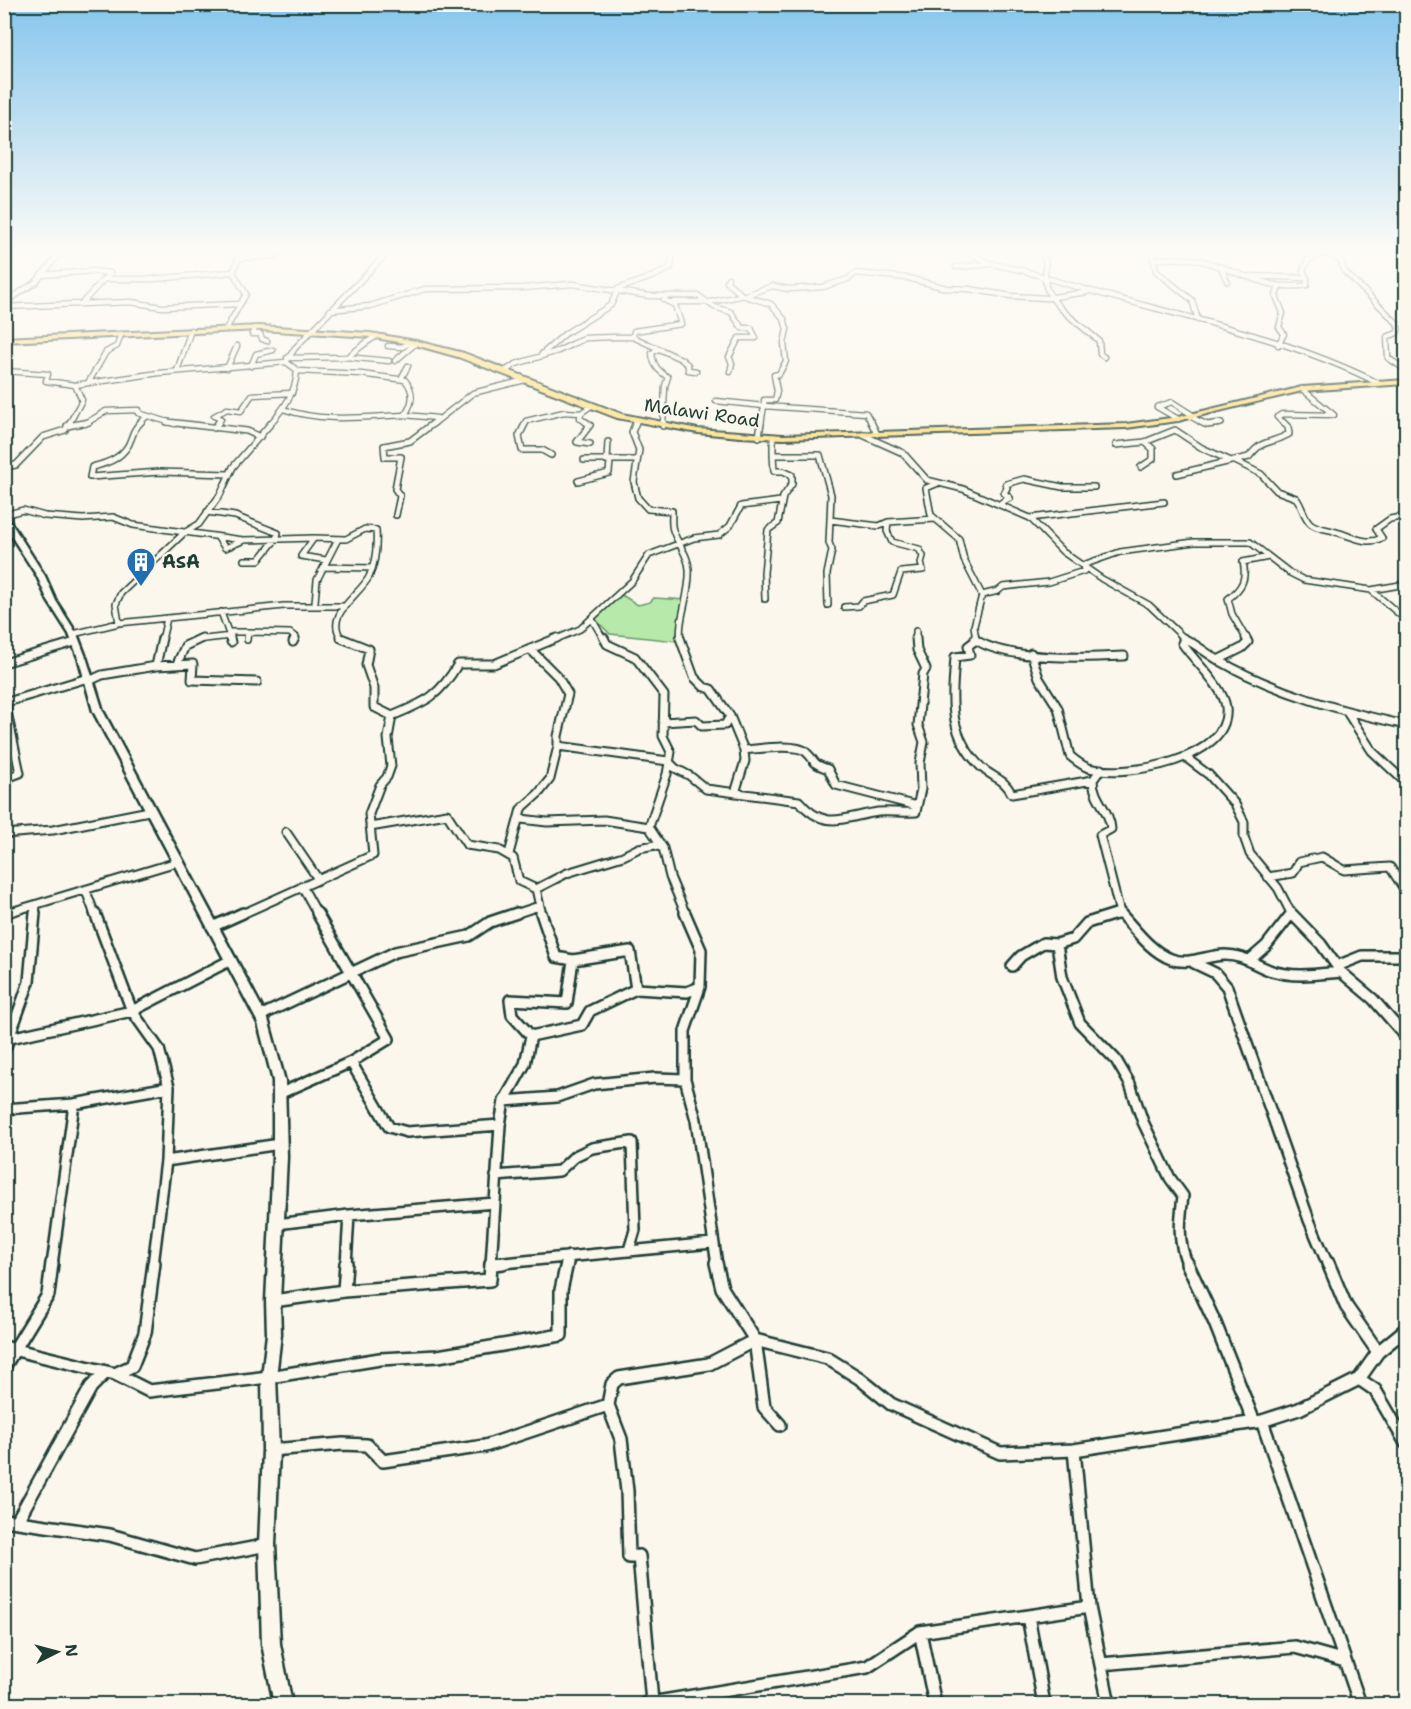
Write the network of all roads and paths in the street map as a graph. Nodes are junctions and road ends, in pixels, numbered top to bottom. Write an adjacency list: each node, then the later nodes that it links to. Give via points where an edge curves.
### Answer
1 (143, 333): 14 (main road, Malawi Road)
2 (190, 333): 35 (street)
3 (253, 333): 18 (street)
4 (309, 333): 27 (street)
5 (341, 333): 15 (main road, Malawi Road)
6 (566, 333): 28 (street, via 542,354)
7 (634, 333): 16 (street)
8 (755, 333): 38 (street, via 756,338 739,338 729,357)
9 (786, 333): 49 (street, via 786,361 779,374 774,375 775,400 764,400)
10 (1090, 333): 26 (street, via 1097,339)
11 (1239, 333): 20 (street)
12 (1283, 333): 20 (street)
13 (1397, 333): 33 (street, via 1387,337 1388,358)
14 (121, 334): 17 (main road, Malawi Road); 41 (street, via 117,346 106,352)
15 (377, 336): 19 (main road, Malawi Road); 25 (street)
16 (633, 337): 23 (street); 28 (street, via 585,338)
17 (4, 340)
18 (267, 341)
19 (413, 343): 22 (street); 25 (street, via 392,361); 32 (main road, Malawi Road)
20 (1278, 345): 42 (street, via 1354,370)
21 (237, 346): 31 (street)
22 (388, 346)
23 (658, 349): 37 (street, via 685,362 688,370); 60 (street, via 652,353 652,362 668,377)
24 (273, 350): 29 (street, via 256,354)
25 (347, 357): 27 (street)
26 (1104, 357)
27 (287, 360): 29 (street); 36 (street)
28 (526, 360): 32 (street)
29 (251, 366): 31 (street)
30 (408, 366): 39 (street)
31 (227, 368): 35 (street)
32 (506, 370): 40 (main road, Malawi Road)
33 (1407, 370)
34 (4, 371): 44 (street, via 48,374 46,381)
35 (177, 371): 41 (street)
36 (298, 371): 39 (street); 46 (street)
37 (696, 371)
38 (730, 372)
39 (401, 379): 52 (street, via 408,381 413,395)
40 (525, 380): 48 (main road, Malawi Road); 55 (street, via 473,393)
41 (88, 383): 44 (street)
42 (1378, 383): 43 (main road, Malawi Road); 45 (main road, Malawi Road)
43 (1406, 383)
44 (75, 385): 59 (street, via 81,400)
45 (1302, 389): 53 (main road, Malawi Road); 76 (street, via 1334,415 1282,414 1277,417 1288,427 1289,434 1258,445 1249,457)
46 (292, 393): 50 (street); 61 (street, via 252,395 241,411 222,409 214,416 221,419)
47 (716, 401): 49 (street)
48 (591, 406): 51 (street); 57 (main road, Malawi Road)
49 (764, 406): 62 (street, via 854,410 866,413); 65 (street)
50 (284, 409): 52 (street, via 299,416 323,419); 64 (street)
51 (581, 413): 68 (street, via 580,418 590,425 577,441); 71 (street, via 564,412 524,423 519,436 522,450 542,450)
52 (405, 415): 55 (street)
53 (1192, 416): 56 (main road, Malawi Road); 56 (street, via 1172,402 1157,407); 58 (street, via 1207,425)
54 (146, 417): 59 (street, via 139,410 106,411 86,425); 61 (street); 79 (street, via 134,429 122,455 92,467 90,477 160,472)
55 (437, 418): 88 (street, via 406,444 384,446 385,457 401,457 395,489 400,496)
56 (1178, 419): 62 (main road, Malawi Road, via 1126,426)
57 (637, 420): 60 (main road, Malawi Road); 75 (street, via 632,440 639,450)
58 (1221, 423)
59 (67, 426): 77 (street, via 43,437 15,465)
60 (663, 426): 65 (main road, Malawi Road)
61 (214, 428): 64 (street, via 247,431)
62 (877, 434): 63 (main road, Malawi Road)
63 (863, 435): 66 (main road, Malawi Road); 82 (street, via 903,453 924,478)
64 (260, 437): 79 (street)
65 (759, 437): 66 (main road, Malawi Road)
66 (773, 437): 72 (street)
67 (1144, 442): 70 (street); 76 (street, via 1175,430 1202,448); 78 (street, via 1153,449 1153,459)
68 (590, 444)
69 (597, 444): 74 (street, via 608,445)
70 (1116, 445)
71 (551, 455)
72 (773, 455): 84 (street, via 774,471 792,475 792,484); 93 (street, via 820,455 831,495)
73 (584, 460): 74 (street)
74 (608, 460): 75 (street); 81 (street, via 609,473)
75 (635, 460): 99 (street, via 639,501 651,510 672,511 672,529)
76 (1233, 461): 80 (street); 90 (street, via 1261,474 1277,491 1296,498 1307,520 1316,528 1360,541 1379,540 1382,537 1376,530 1383,523)
77 (4, 467)
78 (1141, 467)
79 (229, 474): 87 (street)
80 (1177, 474)
81 (578, 481)
82 (936, 484): 86 (street, via 963,489); 92 (street, via 925,490 928,508)
83 (1094, 487): 86 (street, via 1062,487 1019,479 1006,484 1004,493 1010,498)
84 (781, 501): 99 (street, via 741,506 730,526 719,535); 108 (street, via 778,523 768,530)
85 (1164, 502): 91 (street)
86 (1003, 505): 91 (street)
87 (207, 512): 95 (street, via 199,524); 97 (street, via 243,517 278,533)
88 (396, 515)
89 (4, 516): 95 (street, via 23,510 83,519 114,517 133,525); 121 (street)
90 (1407, 516)
91 (1030, 518): 103 (street, via 1063,552)
92 (935, 519): 94 (street); 107 (street, via 959,539 964,560)
93 (830, 520): 94 (street, via 879,526); 110 (street)
94 (888, 522): 112 (street, via 891,542 919,549 923,570 901,572 892,595)
95 (184, 533): 97 (street, via 218,538 225,548 243,540); 117 (street, via 121,593 116,604)
96 (314, 538): 97 (street); 98 (street); 102 (street, via 301,556)
97 (276, 539): 101 (street, via 259,560)
98 (338, 539): 102 (street); 104 (street, via 348,539 358,531 376,530)
99 (681, 543): 115 (street, via 649,555 632,580); 138 (street, via 689,569 689,594 680,639 698,683 711,689)
100 (1269, 557): 103 (street, via 1250,542 1209,541 1120,552); 106 (street, via 1304,580); 129 (street, via 1243,562 1245,580 1228,599 1248,642)
101 (244, 560)
102 (325, 564): 104 (street); 109 (street)
103 (1083, 565): 107 (street, via 1084,570 1077,574 1049,582 1003,587); 122 (street, via 1149,605)
104 (372, 568): 111 (street, via 369,577)
105 (1407, 584): 106 (street)
106 (1371, 590): 116 (street)
107 (982, 595): 124 (street, via 974,626)
108 (765, 599)
109 (315, 602): 111 (street); 113 (street)
110 (828, 605)
111 (343, 606): 137 (street, via 338,615 339,635 369,649 366,664 374,688 374,707)
112 (844, 607)
113 (221, 612): 114 (street); 120 (street)
114 (167, 618): 117 (street); 132 (street)
115 (592, 619): 126 (street, via 580,629); 139 (street, via 607,644 635,657 657,685 665,700)
116 (1407, 620)
117 (119, 623): 121 (street)
118 (916, 631): 150 (street, via 917,650 926,669 918,725 924,742)
119 (248, 632): 120 (street); 123 (street); 125 (street, via 290,633 295,637)
120 (231, 637): 131 (street, via 220,634 192,641 185,646)
121 (74, 638): 130 (street); 133 (street)
122 (1184, 639): 129 (street); 143 (street, via 1187,650 1223,697 1226,711 1221,731 1202,750)
123 (247, 640)
124 (976, 640): 127 (street, via 988,648); 147 (street, via 968,646 970,655 955,657 951,699 960,734 974,760 993,778 1006,782 1012,794)
125 (293, 642)
126 (530, 649): 137 (street, via 494,664 458,664 447,683 427,701); 141 (street, via 558,677 568,694)
127 (1031, 653): 128 (street, via 1067,659); 145 (street, via 1039,678 1058,708 1070,756 1083,766)
128 (1124, 656)
129 (1218, 660): 136 (street, via 1293,694)
130 (4, 663)
131 (177, 664): 132 (street); 134 (street, via 193,664 192,681)
132 (156, 666): 133 (street)
133 (88, 679): 135 (street); 151 (street, via 98,711)
134 (257, 682)
135 (5, 703): 146 (street, via 20,773)
136 (1347, 712): 140 (street); 148 (street, via 1372,751)
137 (392, 716): 154 (street, via 388,738 391,766 373,801)
138 (730, 716): 139 (street, via 725,726 702,726 696,720); 142 (street)
139 (663, 722): 144 (street, via 663,736 671,752)
140 (1407, 725)
141 (558, 747): 144 (street); 152 (street, via 550,778 521,809)
142 (744, 750): 149 (street, via 745,761); 150 (street, via 800,749 814,764 828,769 836,785)
143 (1185, 757): 145 (street, via 1166,764); 160 (street, via 1209,775 1234,804 1244,822 1250,854)
144 (668, 761): 149 (street, via 672,768 694,778 706,789); 153 (street)
145 (1101, 770): 147 (street)
146 (4, 779)
147 (1093, 780): 168 (street, via 1092,786 1112,824 1111,829 1100,835)
148 (1407, 783)
149 (735, 793): 150 (street, via 799,801 806,812 834,823 874,813 916,812)
150 (917, 806)
151 (149, 811): 156 (street, via 53,830); 159 (street)
152 (521, 819): 153 (street, via 604,820); 158 (street)
153 (649, 826): 157 (street)
154 (370, 827): 158 (street, via 447,814 467,845); 161 (street, via 373,855)
155 (286, 832): 161 (street)
156 (4, 834)
157 (663, 848): 163 (street, via 639,848 567,873); 181 (street, via 670,876 701,950)
158 (509, 854): 163 (street, via 519,881)
159 (177, 862): 164 (street); 171 (street)
160 (1268, 877): 165 (street, via 1293,873 1299,862 1322,857 1344,870 1390,867); 170 (street)
161 (318, 879): 162 (street)
162 (302, 886): 171 (street); 180 (street)
163 (536, 889): 167 (street)
164 (86, 891): 166 (street); 183 (street)
165 (1407, 892)
166 (36, 905): 169 (street); 187 (street, via 29,982)
167 (539, 906): 176 (street, via 556,957); 180 (street, via 490,922 469,936 395,952)
168 (1120, 913): 172 (street, via 1088,923 1073,939); 177 (street, via 1163,956)
169 (4, 914)
170 (1291, 914): 174 (street); 179 (street)
171 (212, 927): 175 (street)
172 (1057, 944): 178 (street, via 1043,944); 218 (street, via 1062,977 1080,1023 1116,1060 1170,1178 1183,1196 1179,1227 1183,1254)
173 (1406, 956): 179 (street, via 1352,957)
174 (1251, 959): 177 (street, via 1209,956); 179 (street, via 1281,974)
175 (231, 960): 183 (street); 184 (street)
176 (573, 960): 182 (street, via 630,951); 185 (street, via 568,974 567,1003 546,1005 510,1000 512,1015)
177 (1194, 963): 212 (street, via 1215,973 1227,987 1309,1220 1346,1306)
178 (1012, 966)
179 (1339, 969): 186 (street)
180 (351, 972): 184 (street); 189 (street, via 390,1039)
181 (700, 987): 182 (street, via 687,992); 190 (street, via 685,1031)
182 (636, 989): 185 (street, via 590,1011 582,1025)
183 (132, 1011): 187 (street); 191 (street, via 159,1048)
184 (260, 1016): 192 (street, via 279,1081)
185 (531, 1036): 193 (street, via 525,1064)
186 (1407, 1037)
187 (10, 1038): 188 (street)
188 (4, 1052)
189 (351, 1062): 192 (street); 196 (street, via 389,1127 407,1132)
190 (686, 1079): 193 (street, via 594,1084 557,1097); 203 (street, via 696,1120)
191 (169, 1087): 194 (street); 198 (street)
192 (279, 1094): 197 (street)
193 (504, 1101): 196 (street)
194 (74, 1104): 195 (street); 211 (street, via 48,1295)
195 (4, 1109)
196 (500, 1125): 199 (street)
197 (280, 1144): 198 (street); 202 (street)
198 (166, 1161): 214 (street, via 145,1333 132,1365)
199 (496, 1176): 200 (street); 204 (street, via 559,1171 570,1158 587,1149 632,1142 635,1230)
200 (495, 1203): 201 (street); 206 (street)
201 (349, 1215): 202 (street); 207 (street)
202 (277, 1224): 208 (street)
203 (712, 1243): 204 (street); 210 (street, via 722,1288)
204 (628, 1250): 205 (street)
205 (569, 1256): 206 (street); 215 (street, via 561,1290 561,1335 489,1349 380,1359)
206 (493, 1264): 207 (street, via 490,1280)
207 (345, 1291): 208 (street)
208 (273, 1301): 215 (street)
209 (1407, 1329): 212 (street)
210 (754, 1340): 217 (street, via 709,1364 619,1378 612,1384); 219 (street, via 764,1407); 222 (street, via 827,1358 891,1404 1000,1453)
211 (10, 1348): 213 (street); 214 (street)
212 (1378, 1352): 216 (street)
213 (4, 1367)
214 (111, 1373): 215 (street, via 149,1391); 223 (street, via 91,1387)
215 (269, 1377): 221 (street)
216 (1359, 1379): 218 (street, via 1299,1409); 220 (street, via 1375,1390)
217 (608, 1405): 221 (street, via 485,1446 383,1461 367,1445); 230 (street, via 621,1439 629,1557 639,1556)
218 (1258, 1421): 222 (street); 228 (street)
219 (780, 1425)
220 (1407, 1443)
221 (271, 1450): 224 (street)
222 (1074, 1450): 225 (street)
223 (10, 1520): 224 (street, via 110,1535 195,1559)
224 (267, 1545): 231 (street, via 271,1644)
225 (1089, 1607): 226 (street); 229 (street)
226 (1028, 1616): 227 (street); 233 (street)
227 (920, 1632): 230 (street, via 867,1667); 232 (street)
228 (1345, 1661): 229 (street, via 1295,1647); 235 (street)
229 (1101, 1664): 234 (street)
230 (648, 1703)
231 (283, 1704)
232 (935, 1704)
233 (1044, 1704)
234 (1109, 1704)
235 (1360, 1704)

